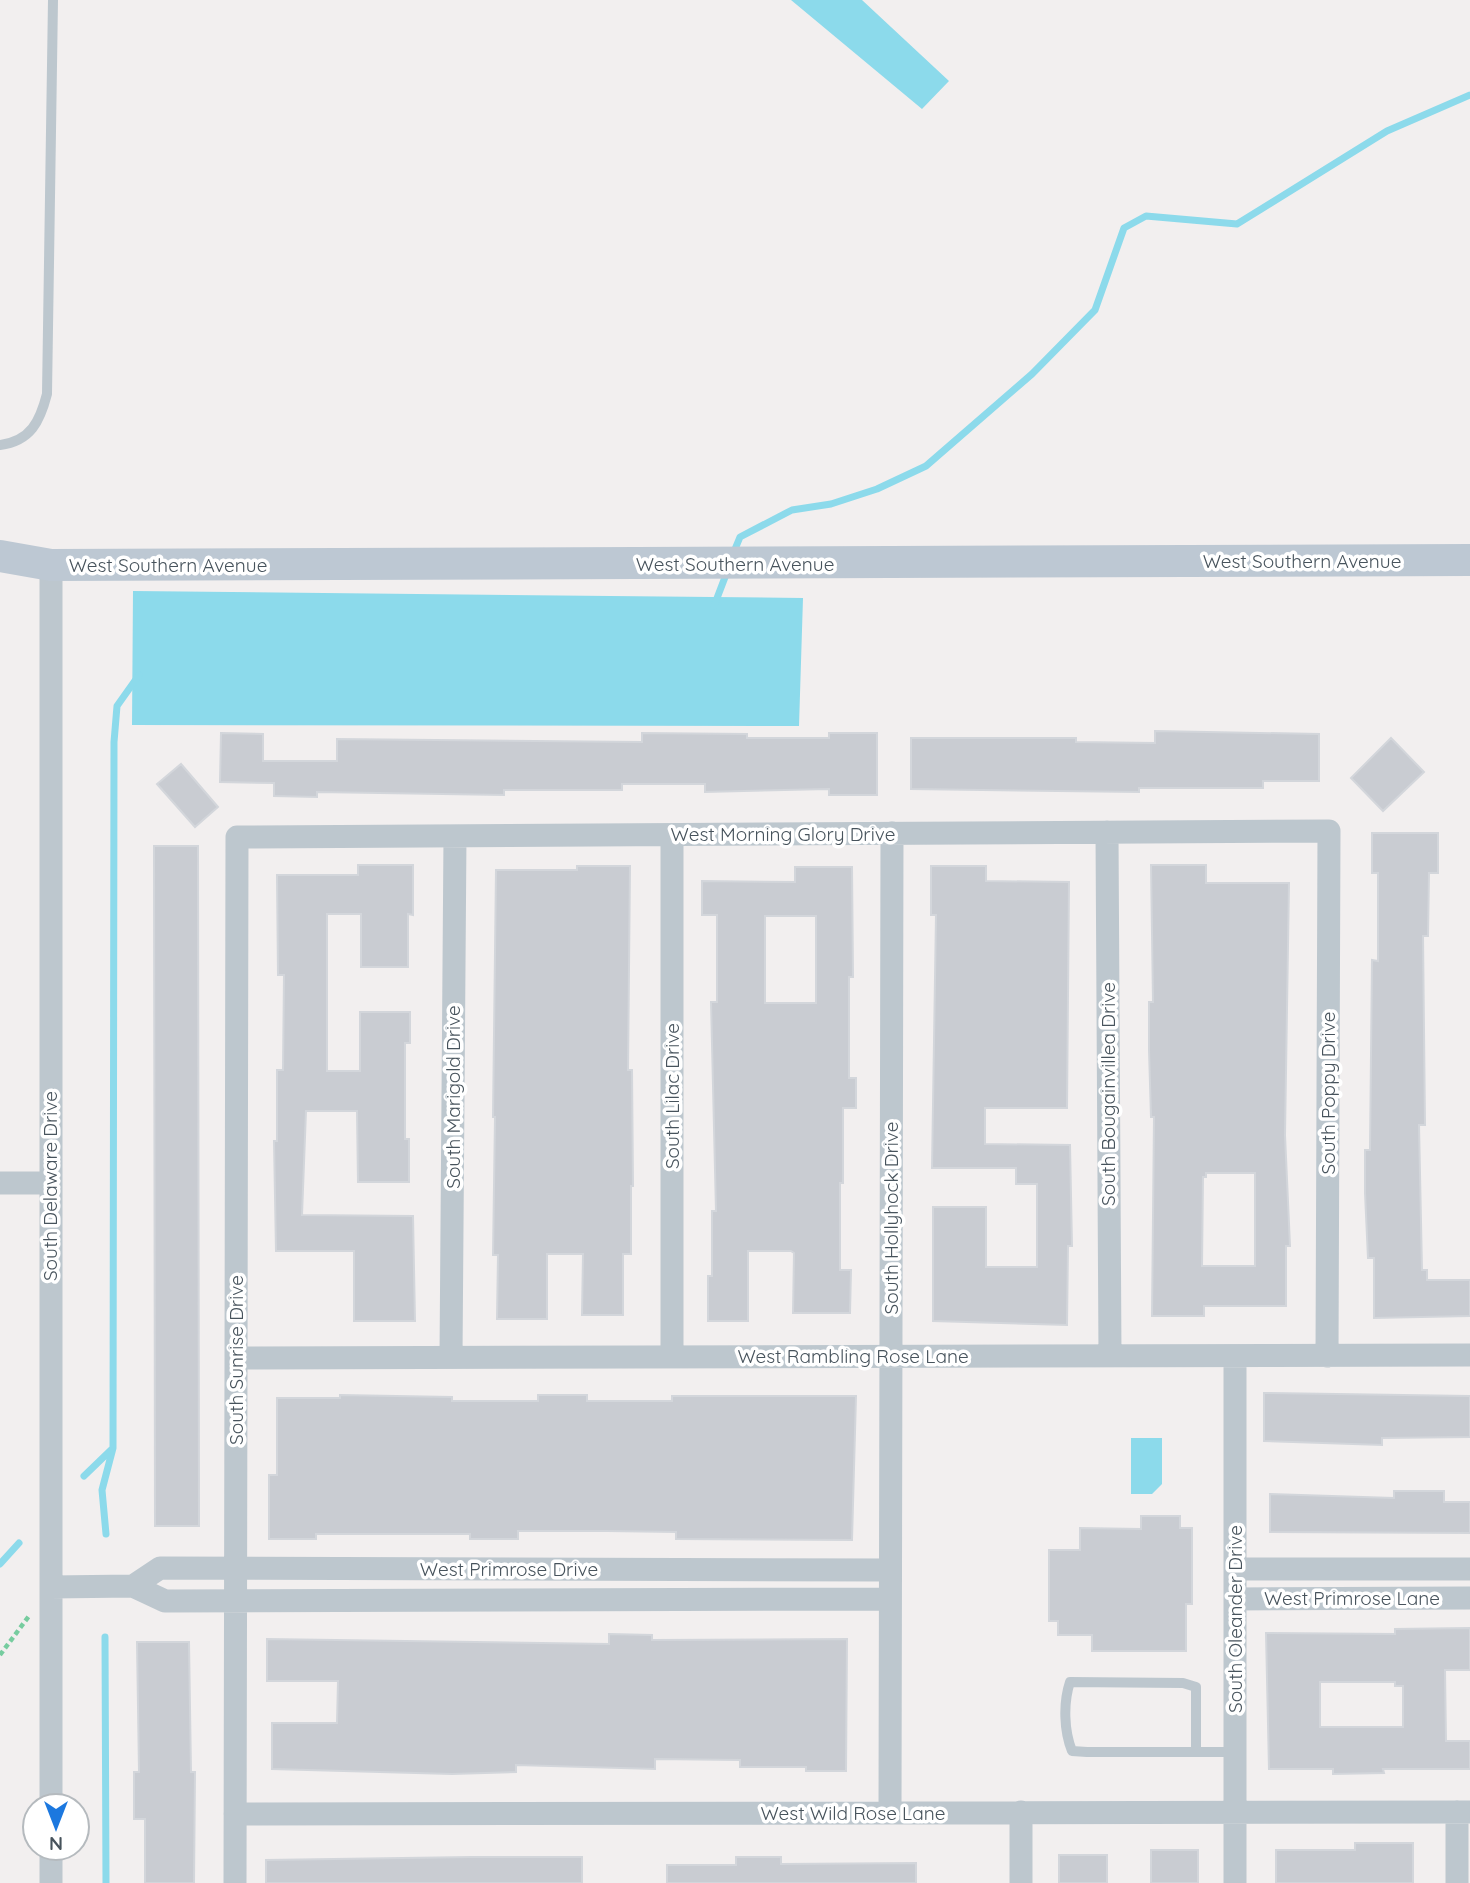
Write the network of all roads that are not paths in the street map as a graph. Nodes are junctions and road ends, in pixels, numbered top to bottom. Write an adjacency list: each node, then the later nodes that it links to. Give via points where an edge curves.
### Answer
1 (53, 0): 2 (lane, via 47,394 41,417 29,435)
2 (0, 445)
3 (0, 556): 5 (main road, West Southern Avenue)
4 (1470, 560): 5 (main road, West Southern Avenue)
5 (51, 565): 13 (street, South Delaware Drive)
6 (1329, 831): 7 (street, West Morning Glory Drive); 18 (street, South Poppy Drive)
7 (1107, 832): 8 (street, West Morning Glory Drive); 16 (street, South Bougainvillea Drive)
8 (892, 833): 9 (street, West Morning Glory Drive); 15 (street, South Hollyhock Drive)
9 (672, 835): 10 (street, West Morning Glory Drive); 20 (street, South Lilac Drive)
10 (455, 836): 11 (street, West Morning Glory Drive); 19 (street, South Marigold Drive)
11 (237, 837): 21 (street, South Sunrise Drive)
12 (0, 1183): 13 (street)
13 (51, 1183): 27 (street, South Delaware Drive)
14 (1470, 1355): 18 (street, West Rambling Rose Lane)
15 (891, 1356): 16 (street, West Rambling Rose Lane); 20 (street, West Rambling Rose Lane); 25 (street, South Hollyhock Drive)
16 (1110, 1356): 17 (street, West Rambling Rose Lane)
17 (1235, 1356): 18 (street, West Rambling Rose Lane); 23 (street, South Oleander Drive)
18 (1327, 1356)
19 (451, 1357): 20 (street, West Rambling Rose Lane); 21 (street, West Rambling Rose Lane)
20 (672, 1357)
21 (236, 1358): 22 (street, South Sunrise Drive)
22 (236, 1568): 25 (street, West Primrose Drive); 26 (street, West Primrose Drive, via 160,1568); 31 (street, South Sunrise Drive)
23 (1235, 1569): 24 (street, West Primrose Lane); 30 (street, South Oleander Drive)
24 (1470, 1569)
25 (890, 1570): 29 (street, South Hollyhock Drive)
26 (133, 1586): 27 (street, West Primrose Drive); 31 (street, West Primrose Drive, via 165,1601)
27 (51, 1587): 34 (street, South Delaware Drive)
28 (1470, 1598): 30 (street, West Primrose Lane)
29 (890, 1599): 31 (street, West Primrose Drive); 38 (street, South Hollyhock Drive)
30 (1235, 1599): 33 (street, South Oleander Drive)
31 (236, 1601): 39 (street, South Sunrise Drive)
32 (1196, 1752): 32 (lane, via 1072,1751 1067,1738 1070,1682 1196,1687); 33 (lane)
33 (1235, 1752): 36 (street, South Oleander Drive)
34 (51, 1792)
35 (1021, 1812): 36 (street, West Wild Rose Lane); 38 (street, West Wild Rose Lane); 43 (street)
36 (1235, 1812): 37 (street, West Wild Rose Lane); 44 (street, South Oleander Drive)
37 (1464, 1812): 45 (street)
38 (890, 1813): 39 (street, West Wild Rose Lane)
39 (236, 1814): 42 (street, South Sunrise Drive)
40 (51, 1862): 41 (street)
41 (51, 1883)
42 (235, 1883)
43 (1021, 1883)
44 (1235, 1883)
45 (1457, 1883)

